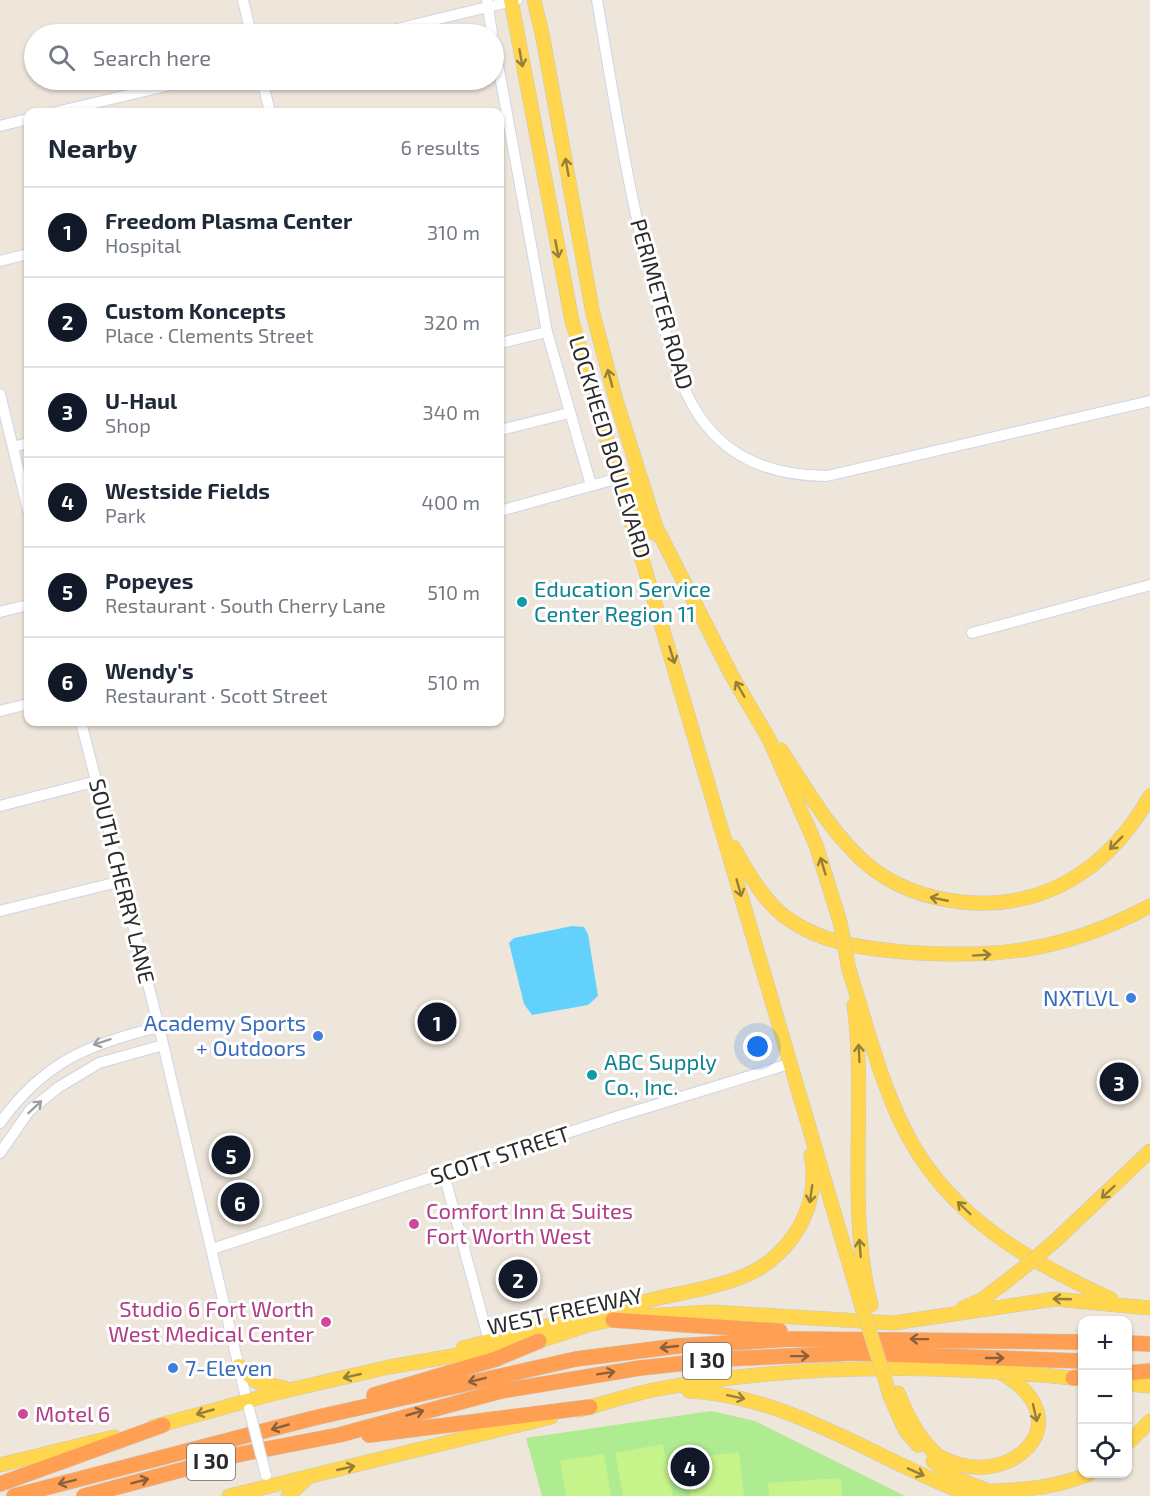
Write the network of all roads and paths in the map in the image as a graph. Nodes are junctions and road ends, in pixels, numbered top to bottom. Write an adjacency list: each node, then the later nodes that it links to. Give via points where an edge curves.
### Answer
1 (243, 0): 6 (street)
2 (513, 0): 5 (street); 29 (main road, LOCKHEED BOULEVARD, one-way to 29, via 567,300)
3 (534, 0): 33 (main road, LOCKHEED BOULEVARD, one-way to 3, via 593,314)
4 (597, 0): 23 (street, PERIMETER ROAD, via 638,229 679,375 706,426 737,453 776,472 827,476)
5 (487, 4): 7 (street); 8 (street)
6 (249, 24)
7 (412, 24)
8 (490, 24)
9 (150, 90): 12 (street)
10 (264, 90): 13 (street)
11 (499, 90): 14 (street)
12 (73, 108)
13 (269, 108)
14 (502, 108)
15 (24, 120): 16 (street)
16 (0, 126)
17 (505, 138): 20 (street)
18 (24, 255): 19 (street)
19 (0, 261)
20 (547, 332): 21 (street); 24 (street)
21 (504, 343)
22 (0, 394): 27 (street)
23 (1150, 400)
24 (569, 412): 25 (street); 28 (street)
25 (504, 429)
26 (24, 444): 27 (street)
27 (13, 447): 30 (street)
28 (591, 485): 29 (street); 31 (street)
29 (621, 485): 31 (street); 33 (main road, via 631,481 646,528); 45 (main road, LOCKHEED BOULEVARD, one-way to 45)
30 (24, 492)
31 (564, 495): 32 (street)
32 (504, 510)
33 (660, 536): 41 (main road, LOCKHEED BOULEVARD, one-way to 33)
34 (1150, 585): 37 (street)
35 (24, 606): 36 (street)
36 (0, 612)
37 (972, 633)
38 (24, 705): 39 (street)
39 (0, 711)
40 (82, 726): 42 (street, SOUTH CHERRY LANE)
41 (769, 739): 43 (main road, one-way to 41, via 1126,832 1092,867 1072,880 1007,903 948,900 909,890 870,867 837,832 778,746); 49 (main road, LOCKHEED BOULEVARD, one-way to 41, bridge, via 840,922 816,845)
42 (96, 781): 44 (street); 46 (street, SOUTH CHERRY LANE)
43 (1150, 796)
44 (0, 806)
45 (724, 832): 47 (main road, one-way to 47, via 762,894 783,915 821,937 861,948 974,956 1023,951 1057,945 1104,929); 52 (main road, LOCKHEED BOULEVARD, one-way to 52)
46 (122, 881): 48 (street); 50 (street, SOUTH CHERRY LANE)
47 (1150, 906)
48 (0, 910)
49 (849, 970): 59 (main road, one-way to 49, via 1051,1271 1009,1246 945,1189 908,1136 888,1089); 60 (main road, one-way to 49, via 860,1248 861,1074)
50 (159, 1027): 51 (street, SOUTH CHERRY LANE); 54 (street, one-way to 54, via 98,1043 68,1057 26,1089)
51 (163, 1045): 56 (street, one-way to 51, via 30,1110 59,1086 99,1063); 58 (street, SOUTH CHERRY LANE)
52 (789, 1064): 53 (main road, LOCKHEED BOULEVARD); 57 (street, SCOTT STREET)
53 (799, 1095): 60 (main road); 65 (main road, one-way to 65, via 813,1164 813,1189 803,1221 774,1258 743,1276)
54 (0, 1123)
55 (1150, 1151): 62 (main road, one-way to 62, bridge, via 1017,1273 983,1299)
56 (0, 1153)
57 (444, 1174): 58 (street, SCOTT STREET); 65 (street)
58 (212, 1249): 73 (street, SOUTH CHERRY LANE)
59 (1120, 1303): 61 (main road, WEST FREEWAY); 62 (main road, WEST FREEWAY, one-way to 62, via 1041,1300)
60 (866, 1305): 83 (main road, bridge)
61 (1150, 1308)
62 (948, 1315): 63 (main road, WEST FREEWAY, via 893,1323 687,1312)
63 (613, 1320): 64 (highway, via 797,1332); 66 (main road, WEST FREEWAY)
64 (812, 1339): 67 (highway, I 30, one-way to 64); 86 (highway, I 30, one-way to 86, via 678,1346 576,1359)
65 (489, 1341): 74 (main road)
66 (539, 1341): 74 (main road, WEST FREEWAY); 86 (highway, via 496,1359 330,1408)
67 (1078, 1342)
68 (1132, 1343): 69 (highway)
69 (1150, 1344)
70 (1078, 1361): 89 (highway, I 30, one-way to 70, via 501,1391 679,1363 854,1353)
71 (1132, 1363): 72 (highway)
72 (1150, 1363)
73 (239, 1366): 81 (main road, via 257,1382); 84 (street, SOUTH CHERRY LANE)
74 (389, 1367): 81 (main road, WEST FREEWAY, one-way to 81)
75 (998, 1371): 78 (main road); 82 (main road, via 839,1370); 83 (main road, one-way to 83, via 1027,1393 1036,1409 1038,1424 1033,1447 1015,1468 1000,1473 972,1472 938,1456)
76 (1150, 1371): 77 (highway)
77 (1132, 1373)
78 (1078, 1378)
79 (1132, 1384): 80 (main road)
80 (1150, 1386)
81 (294, 1389): 84 (main road, WEST FREEWAY)
82 (657, 1389): 85 (main road); 96 (main road, one-way to 96, via 727,1394 769,1406)
83 (893, 1392): 96 (main road, via 905,1430 957,1479)
84 (248, 1405): 88 (main road, WEST FREEWAY, one-way to 88); 95 (street, SOUTH CHERRY LANE, bridge)
85 (590, 1407): 89 (highway); 92 (main road, one-way to 85)
86 (314, 1418): 97 (highway, I 30, one-way to 97)
87 (1150, 1421): 90 (main road)
88 (163, 1425): 91 (main road, WEST FREEWAY); 94 (highway)
89 (339, 1435): 98 (highway, I 30, one-way to 89, via 241,1454)
90 (1132, 1439)
91 (0, 1465)
92 (310, 1476): 95 (main road); 100 (main road)
93 (1078, 1478): 96 (main road, via 1035,1489)
94 (0, 1484)
95 (269, 1486): 99 (main road)
96 (979, 1493): 101 (main road)
97 (14, 1496)
98 (84, 1496)
99 (230, 1496)
100 (288, 1496)
101 (1002, 1496)

